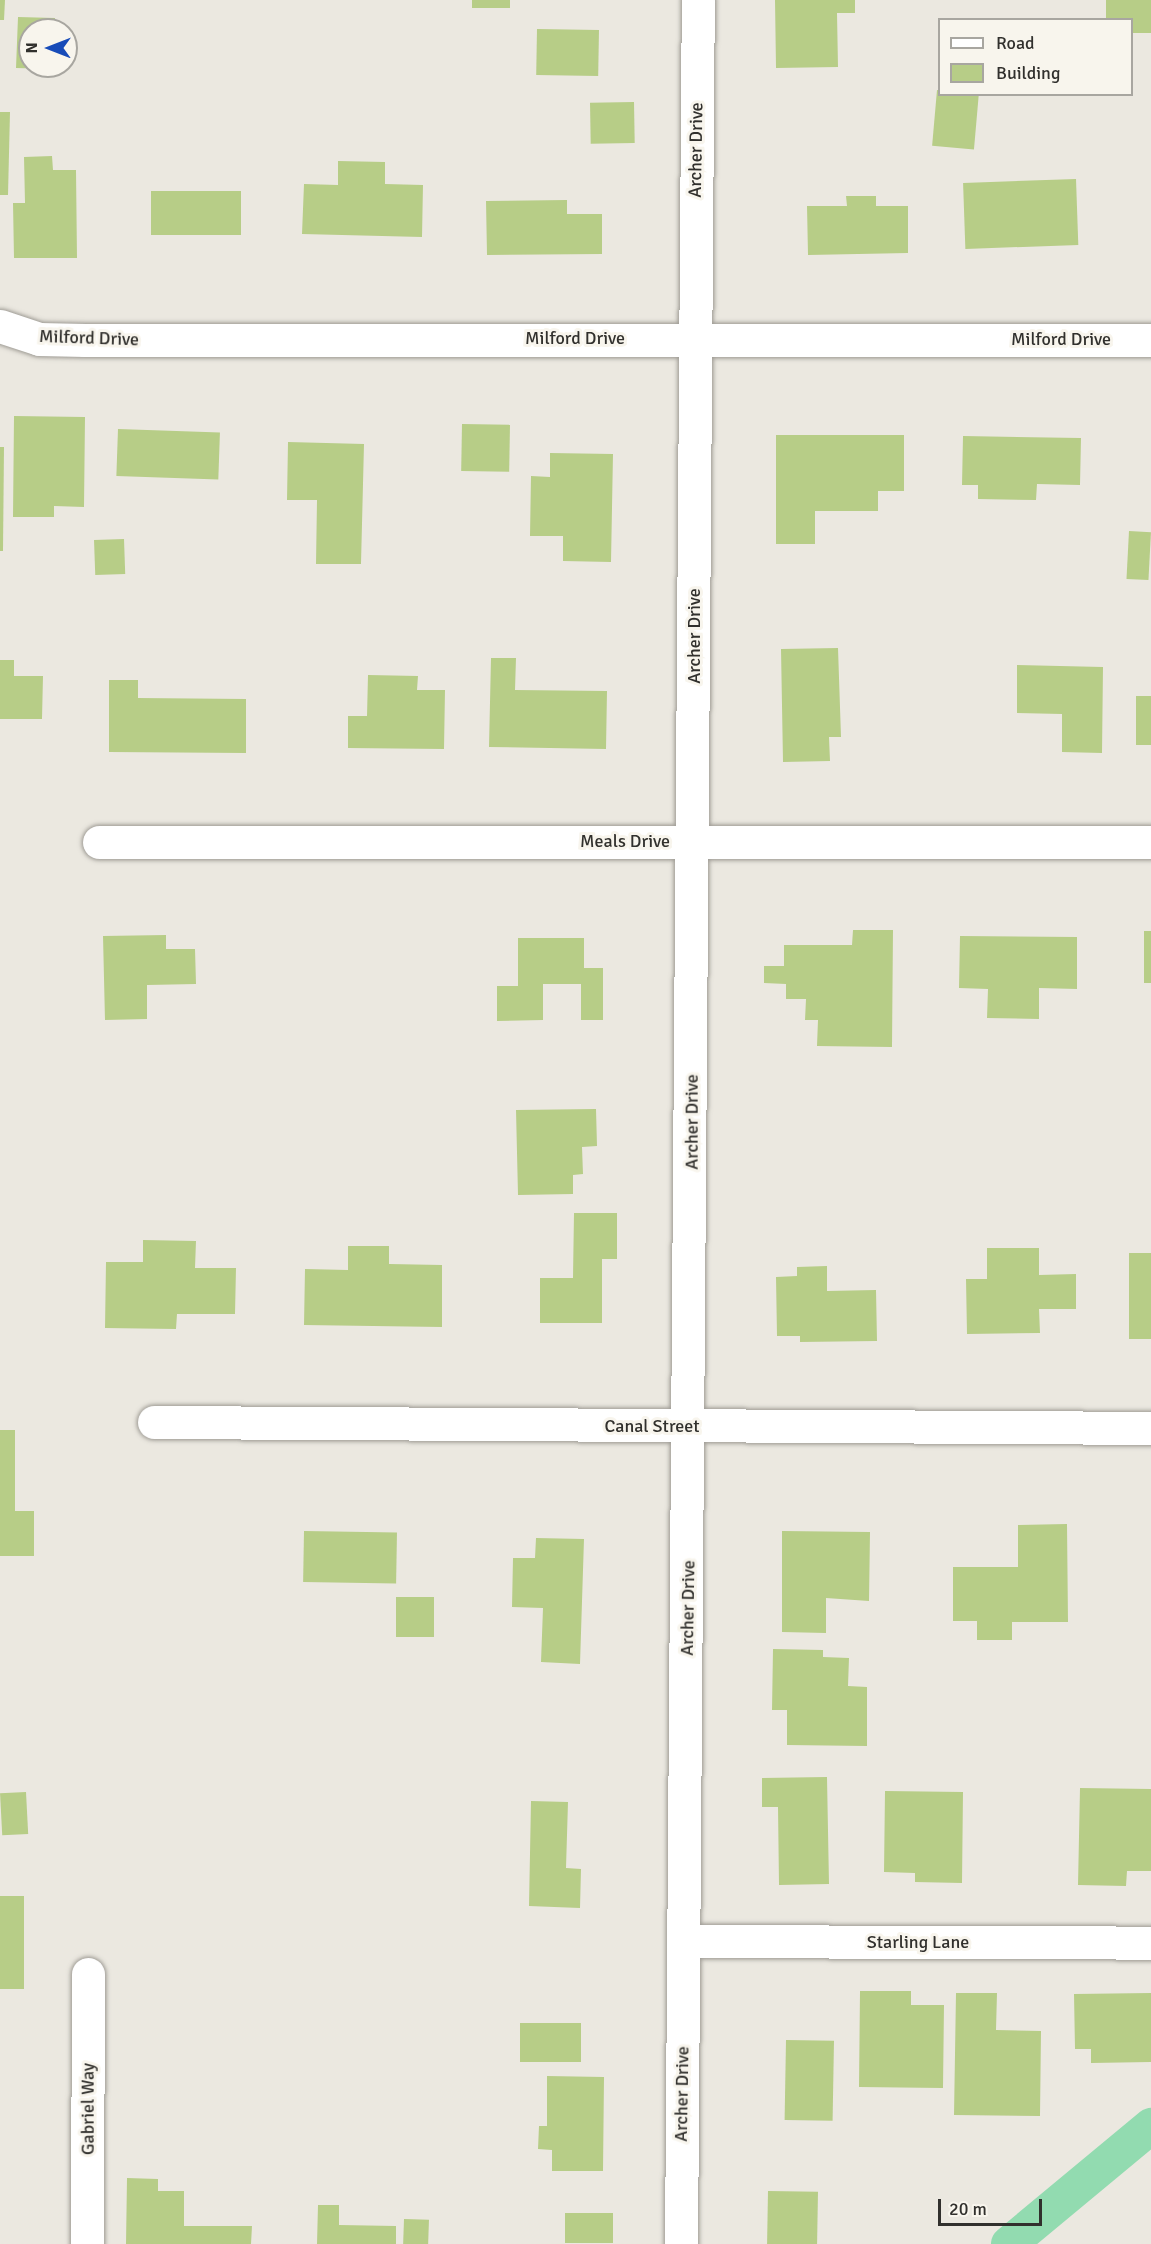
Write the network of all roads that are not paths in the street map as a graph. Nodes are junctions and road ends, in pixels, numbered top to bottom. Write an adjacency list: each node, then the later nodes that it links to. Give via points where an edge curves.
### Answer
1 (698, 0): 3 (street, Archer Drive)
2 (0, 326): 3 (street, Milford Drive, via 39,339 85,340)
3 (693, 338): 4 (street, Milford Drive); 5 (street, Archer Drive)
4 (1151, 340)
5 (694, 841): 6 (street, Meals Drive); 7 (street, Meals Drive); 9 (street, Archer Drive)
6 (99, 842)
7 (1151, 842)
8 (154, 1422): 9 (street, Canal Street)
9 (690, 1426): 10 (street, Canal Street); 11 (street, Archer Drive)
10 (1151, 1428)
11 (684, 1941): 12 (street, Starling Lane); 15 (street, Archer Drive)
12 (1151, 1943)
13 (88, 1974): 14 (street, Gabriel Way)
14 (87, 2244)
15 (681, 2244)

